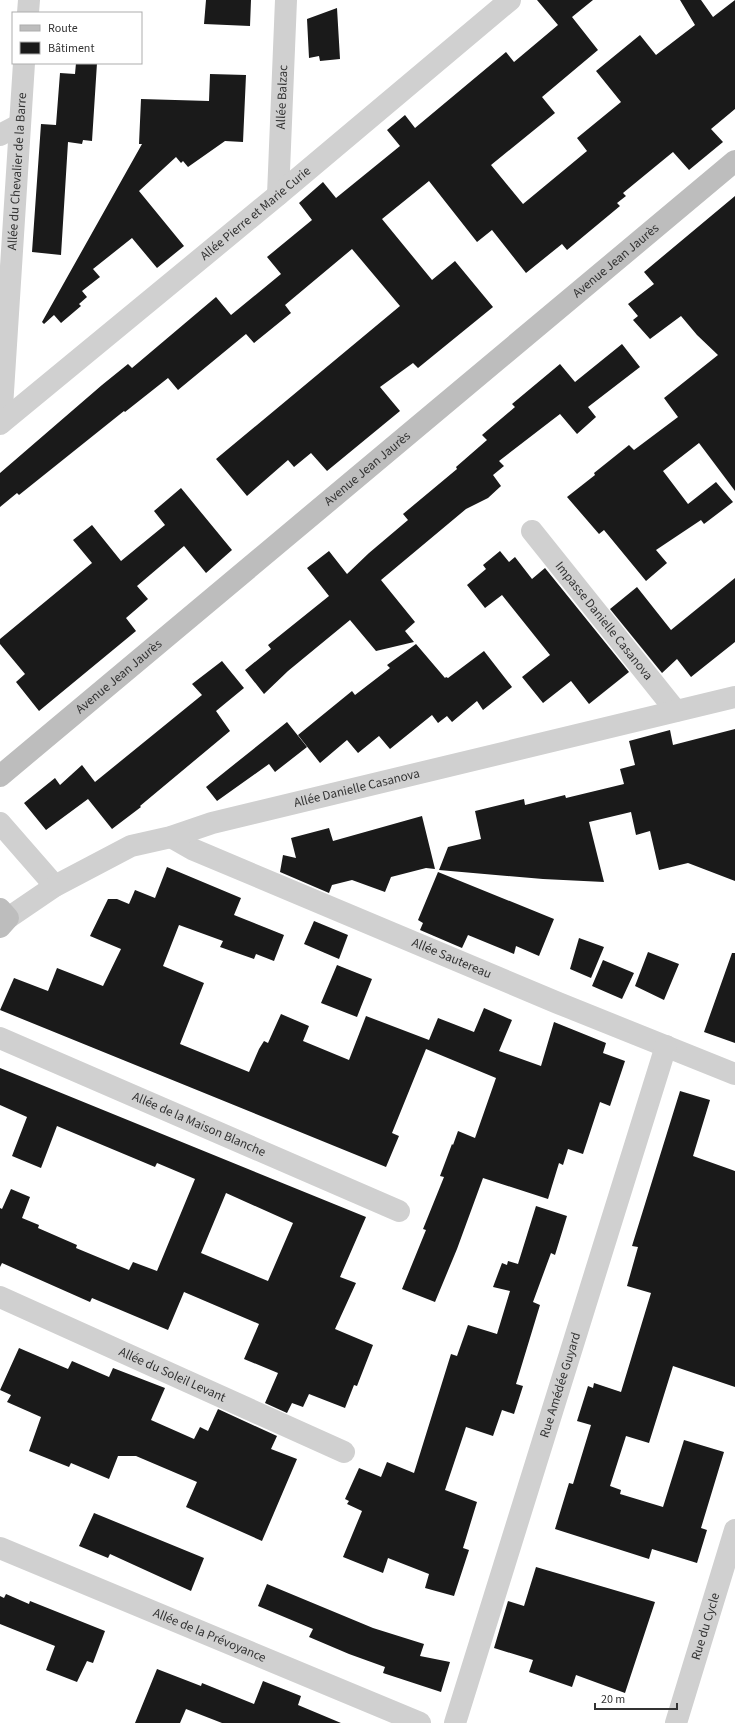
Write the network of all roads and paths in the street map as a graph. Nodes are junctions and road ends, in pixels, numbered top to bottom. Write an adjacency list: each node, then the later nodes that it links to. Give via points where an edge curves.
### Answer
1 (29, 0): 4 (street)
2 (286, 0): 9 (street, Allée Balzac)
3 (510, 0): 9 (street, Allée Pierre et Marie Curie)
4 (28, 12)
5 (24, 64): 6 (street, Allée du Chevalier de la Barre)
6 (19, 125): 7 (street); 10 (street, Allée du Chevalier de la Barre)
7 (0, 135)
8 (735, 161): 14 (main road, Avenue Jean Jaurès)
9 (278, 195): 10 (street, Allée Pierre et Marie Curie)
10 (1, 424)
11 (532, 531): 13 (street, Impasse Danielle Casanova)
12 (735, 697): 13 (street, Allée Danielle Casanova)
13 (676, 711): 16 (street, Allée Danielle Casanova, via 212,823)
14 (0, 776)
15 (0, 822): 17 (street)
16 (171, 837): 17 (street, Allée Danielle Casanova, via 131,846); 20 (street, Allée Sautereau, via 192,850)
17 (55, 886): 18 (street, Allée Danielle Casanova)
18 (3, 918)
19 (0, 1038): 22 (street, Allée de la Maison Blanche)
20 (666, 1046): 21 (street, Allée Sautereau); 28 (street, Rue Amédée Guyard)
21 (735, 1074)
22 (399, 1211)
23 (0, 1297): 24 (street, Allée du Soleil Levant)
24 (344, 1452)
25 (735, 1530): 29 (street, Rue du Cycle)
26 (0, 1548): 27 (street, Allée de la Prévoyance)
27 (420, 1723)
28 (455, 1723)
29 (676, 1723)

